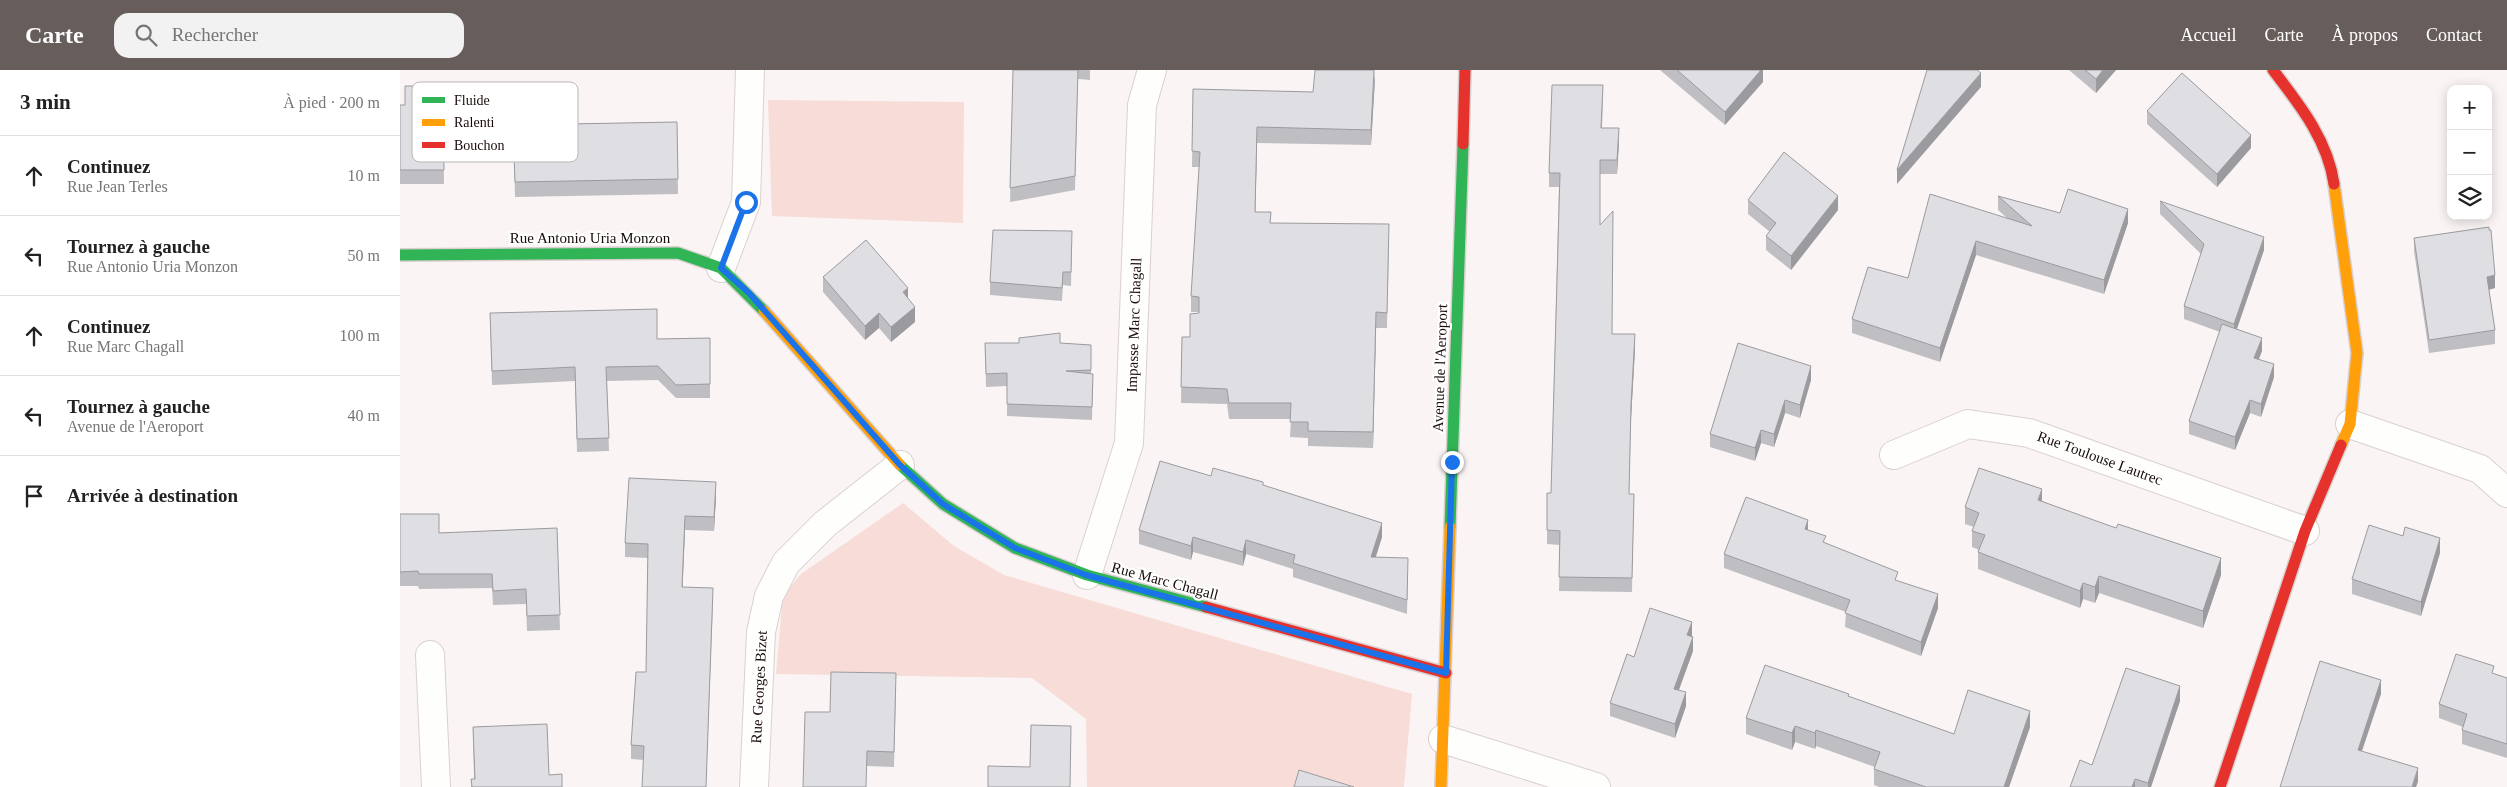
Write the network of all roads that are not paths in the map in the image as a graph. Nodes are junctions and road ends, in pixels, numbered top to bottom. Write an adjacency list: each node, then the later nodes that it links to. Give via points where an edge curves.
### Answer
1 (750, 70): 6 (street, via 746,202)
2 (1152, 70): 12 (street, Impasse Marc Chagall, via 1142,105 1129,444)
3 (1465, 70): 14 (street, Avenue de l'Aeroport)
4 (2274, 70): 7 (street, via 2305,111 2331,165 2357,353)
5 (400, 255): 6 (street, Rue Antonio Uria Monzon, via 678,253)
6 (721, 268): 9 (street, Rue Antonio Uria Monzon, via 749,293)
7 (2350, 424): 10 (street, via 2480,469); 11 (street)
8 (1894, 455): 11 (street, Rue Toulouse Lautrec, via 1968,424 2029,433)
9 (900, 465): 12 (street, Rue Marc Chagall, via 943,504 982,530 1015,548); 17 (street, Rue Georges Bizet, via 825,524 786,563 769,596 761,632)
10 (2507, 493)
11 (2305, 531): 20 (street)
12 (1086, 575): 14 (street, Rue Marc Chagall)
13 (430, 654): 16 (street)
14 (1446, 673): 15 (street, Avenue de l'Aeroport)
15 (1443, 739): 18 (street, Avenue de l'Aeroport); 19 (street)
16 (436, 787)
17 (754, 787)
18 (1441, 787)
19 (1596, 787)
20 (2220, 787)

